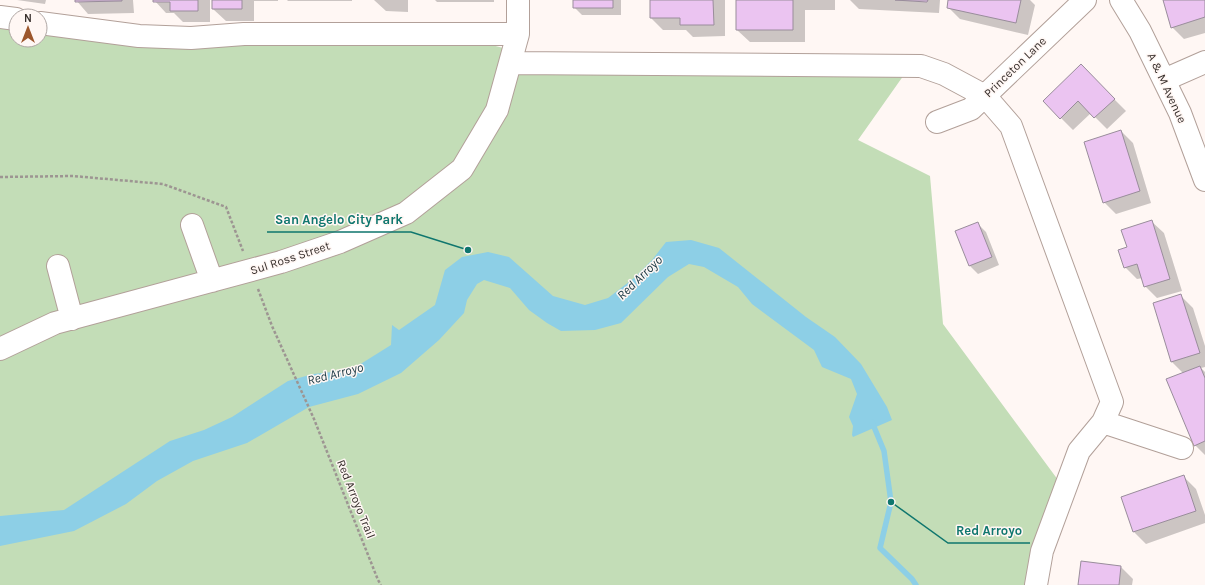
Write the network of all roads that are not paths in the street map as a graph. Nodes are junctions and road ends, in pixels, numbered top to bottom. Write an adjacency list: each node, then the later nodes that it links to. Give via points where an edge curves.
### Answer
1 (518, 0): 5 (street, Sul Ross Street)
2 (1085, 0): 9 (street, Princeton Lane)
3 (1121, 0): 8 (street, A & M Avenue, via 1140,31)
4 (48, 24): 5 (street, via 139,36 191,38 244,34)
5 (518, 34): 7 (street, Sul Ross Street)
6 (1205, 62): 8 (street)
7 (510, 63): 9 (street, via 921,66 944,74); 14 (street, Sul Ross Street, via 496,110 462,169 406,213 340,242)
8 (1164, 80): 11 (street, A & M Avenue, via 1180,113)
9 (985, 96): 10 (street, Princeton Lane, via 971,109); 17 (street, via 1011,126 1110,394 1112,402)
10 (936, 122)
11 (1205, 180)
12 (192, 225): 14 (street)
13 (58, 266): 15 (street)
14 (212, 281): 15 (street, Sul Ross Street)
15 (72, 319): 16 (street, Sul Ross Street)
16 (0, 349)
17 (1103, 422): 18 (street); 19 (street, via 1079,451 1042,551)
18 (1182, 448)
19 (1036, 585)

